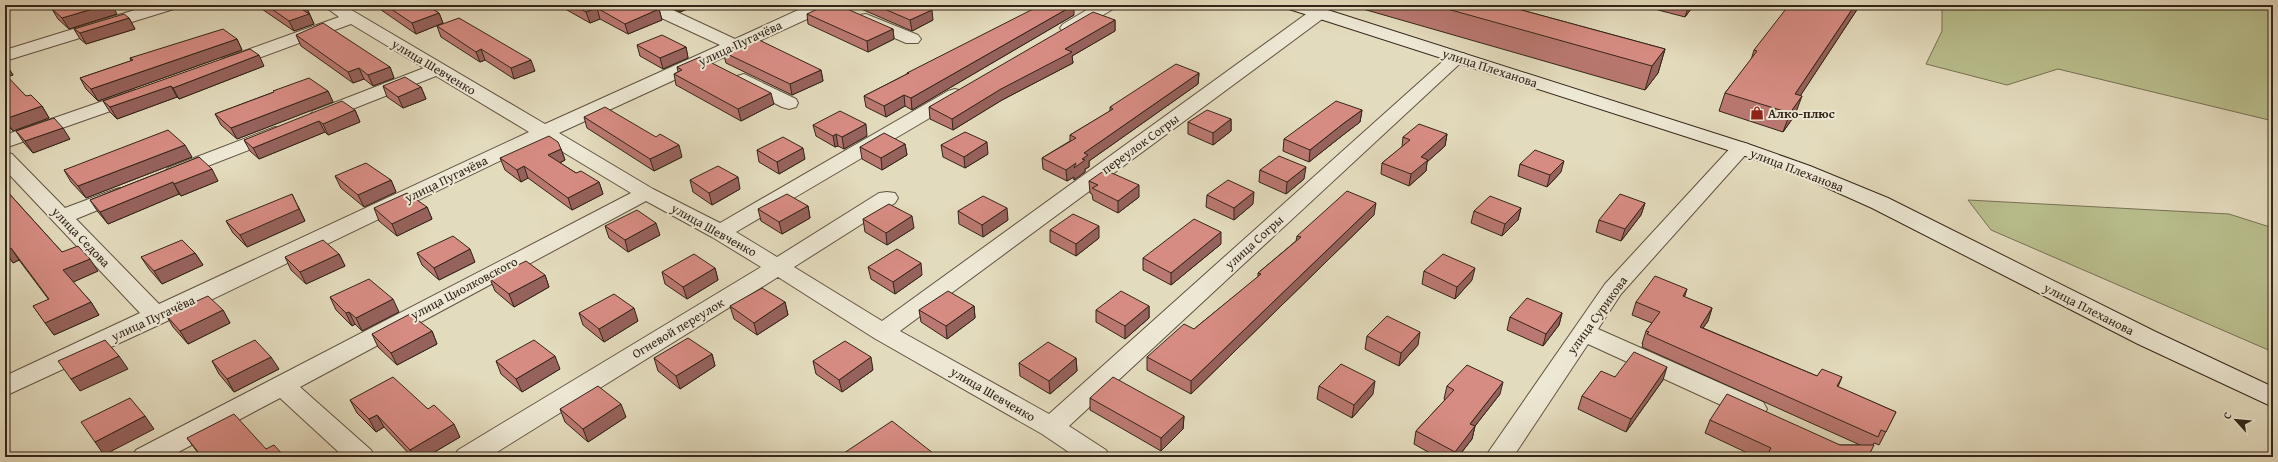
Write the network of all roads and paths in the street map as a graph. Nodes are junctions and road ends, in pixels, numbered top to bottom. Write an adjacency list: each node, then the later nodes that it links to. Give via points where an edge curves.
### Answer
1 (168, 5): 12 (street)
2 (331, 5): 8 (street, улица Шевченко)
3 (648, 5): 11 (street)
4 (1107, 5): 9 (street)
5 (1295, 5): 7 (street, улица Плеханова)
6 (826, 8): 10 (street); 11 (street, улица Пугачёва)
7 (1319, 13): 13 (street, улица Плеханова); 32 (street, переулок Согры)
8 (353, 18): 15 (street); 16 (street, улица Шевченко)
9 (1053, 37)
10 (912, 39)
11 (736, 46): 14 (street, улица Пугачёва)
12 (5, 56)
13 (1458, 57): 22 (street, улица Плеханова); 38 (street, улица Согры)
14 (704, 60): 19 (street); 20 (street, улица Пугачёва)
15 (212, 68)
16 (437, 68): 20 (street, улица Шевченко); 24 (street)
17 (972, 85): 29 (street)
18 (153, 89): 21 (street)
19 (789, 102)
20 (544, 132): 26 (street, улица Шевченко); 31 (street, улица Пугачёва)
21 (5, 142)
22 (1741, 148): 33 (street, улица Сурикова, via 1613,289); 36 (street, улица Плеханова, via 1803,170 1880,203 2140,335)
23 (5, 158): 28 (street, улица Седова)
24 (158, 179)
25 (136, 188): 28 (street)
26 (646, 193): 29 (street, улица Шевченко); 34 (street, улица Циолковского)
27 (887, 198): 30 (street, Огневой переулок)
28 (62, 217): 31 (street, улица Седова)
29 (720, 232): 30 (street, улица Шевченко)
30 (778, 267): 32 (street, улица Шевченко); 41 (street, Огневой переулок)
31 (157, 316): 35 (street, улица Пугачёва)
32 (883, 332): 38 (street, улица Шевченко)
33 (1584, 332): 37 (street); 43 (street, улица Сурикова)
34 (281, 384): 39 (street, улица Циолковского); 40 (street)
35 (5, 387)
36 (2273, 398)
37 (1772, 417)
38 (1051, 427): 42 (street, улица Шевченко)
39 (146, 457)
40 (361, 457)
41 (468, 457)
42 (1096, 457)
43 (1499, 457)

